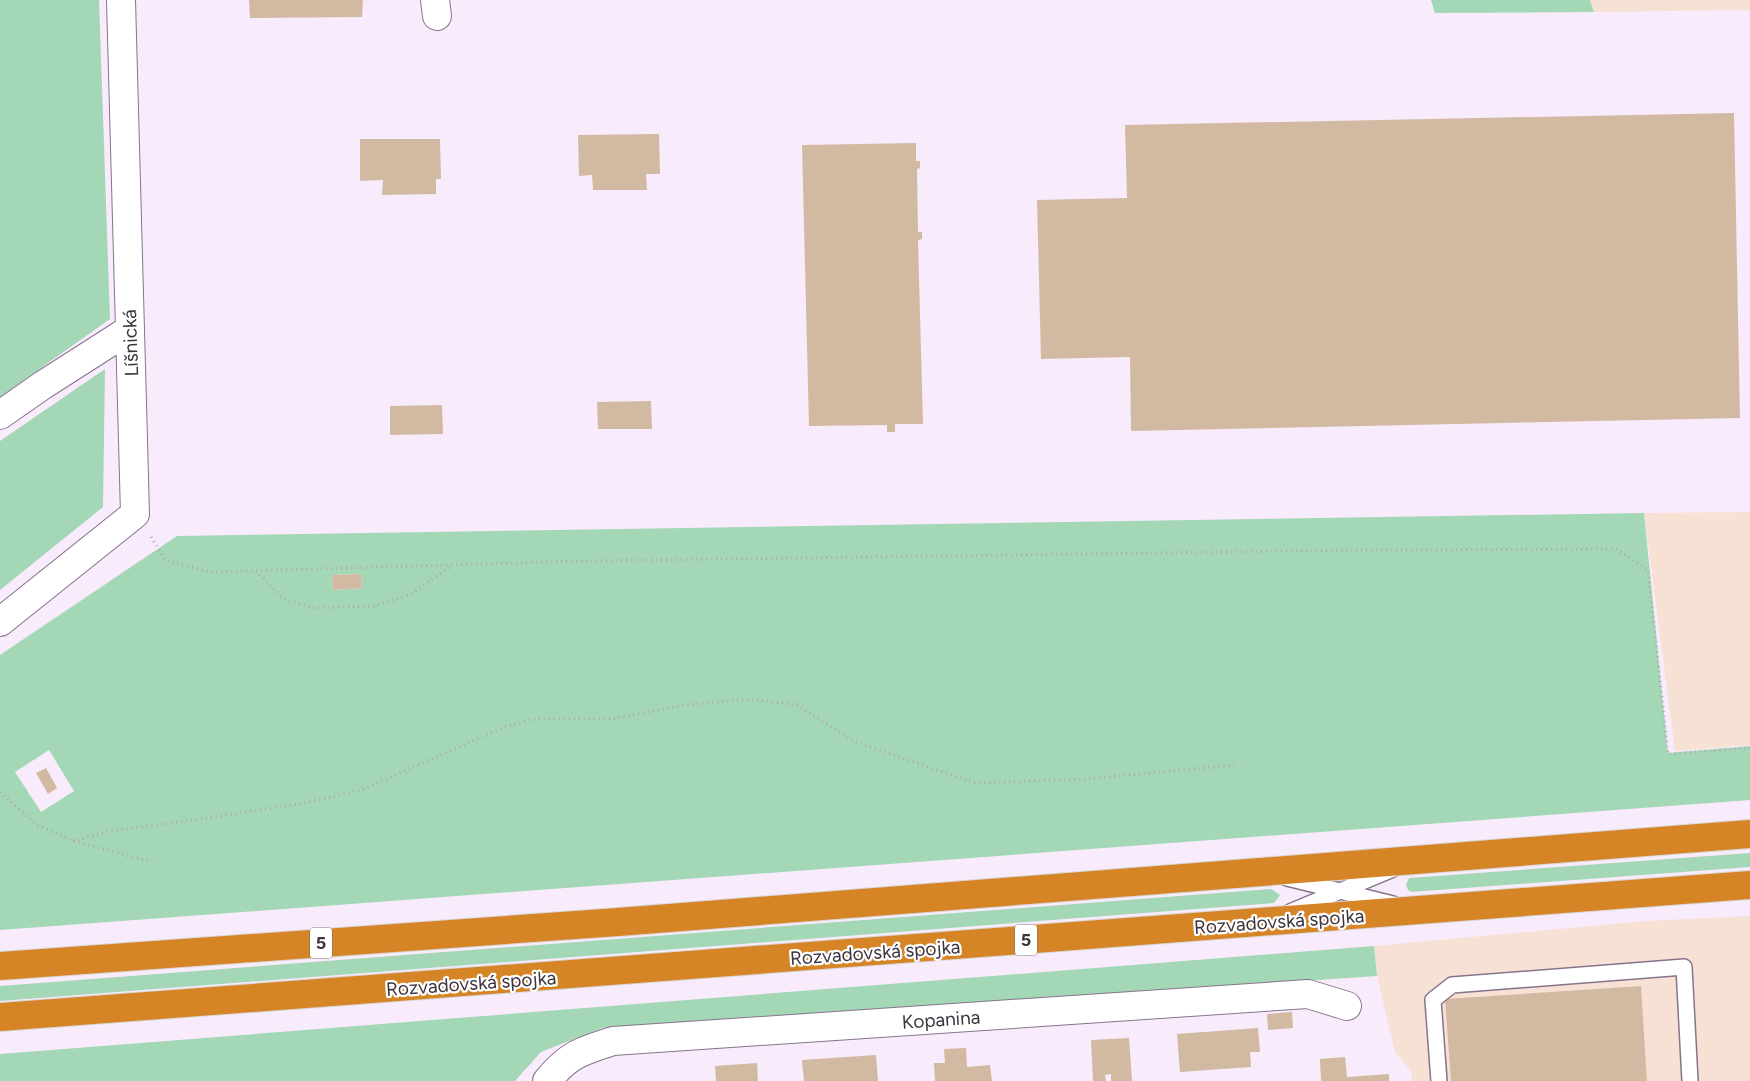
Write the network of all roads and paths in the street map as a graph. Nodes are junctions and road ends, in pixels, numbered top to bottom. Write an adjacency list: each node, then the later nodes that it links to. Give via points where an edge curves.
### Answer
1 (120, 0): 2 (street, Líšnická)
2 (129, 330): 3 (street); 4 (street, Líšnická)
3 (0, 415)
4 (135, 514): 6 (path, via 166,561 210,572); 7 (street)
5 (453, 565): 6 (path); 6 (path, via 409,595 374,606 313,608 284,598); 8 (path, via 1343,550 1616,549 1648,570 1668,754)
6 (255, 571)
7 (0, 622)
8 (1750, 748)
9 (1235, 765): 12 (path, via 1086,780 974,783 853,741 797,706 751,700 684,705 612,719 532,719 504,727 361,790 305,803 110,831)
10 (0, 792): 12 (path, via 37,824)
11 (1750, 834): 13 (highway, 5)
12 (73, 841): 14 (path)
13 (1413, 860): 15 (highway, 5); 17 (lane, 5)
14 (148, 861)
15 (1263, 872): 17 (lane, 5); 20 (highway, 5)
16 (1750, 885): 18 (highway, Rozvadovská spojka / 5)
17 (1340, 891): 18 (lane, 5); 19 (lane, 5)
18 (1416, 910): 19 (highway, Rozvadovská spojka / 5)
19 (1268, 921): 22 (highway, Rozvadovská spojka / 5)
20 (8, 965)
21 (1348, 1006): 23 (street, Kopanina, via 1308,994 613,1041 584,1050 561,1064)
22 (0, 1018)
23 (547, 1081)
24 (1439, 1081): 25 (lane, via 1433,1000 1452,985 1684,967)
25 (1690, 1081)

